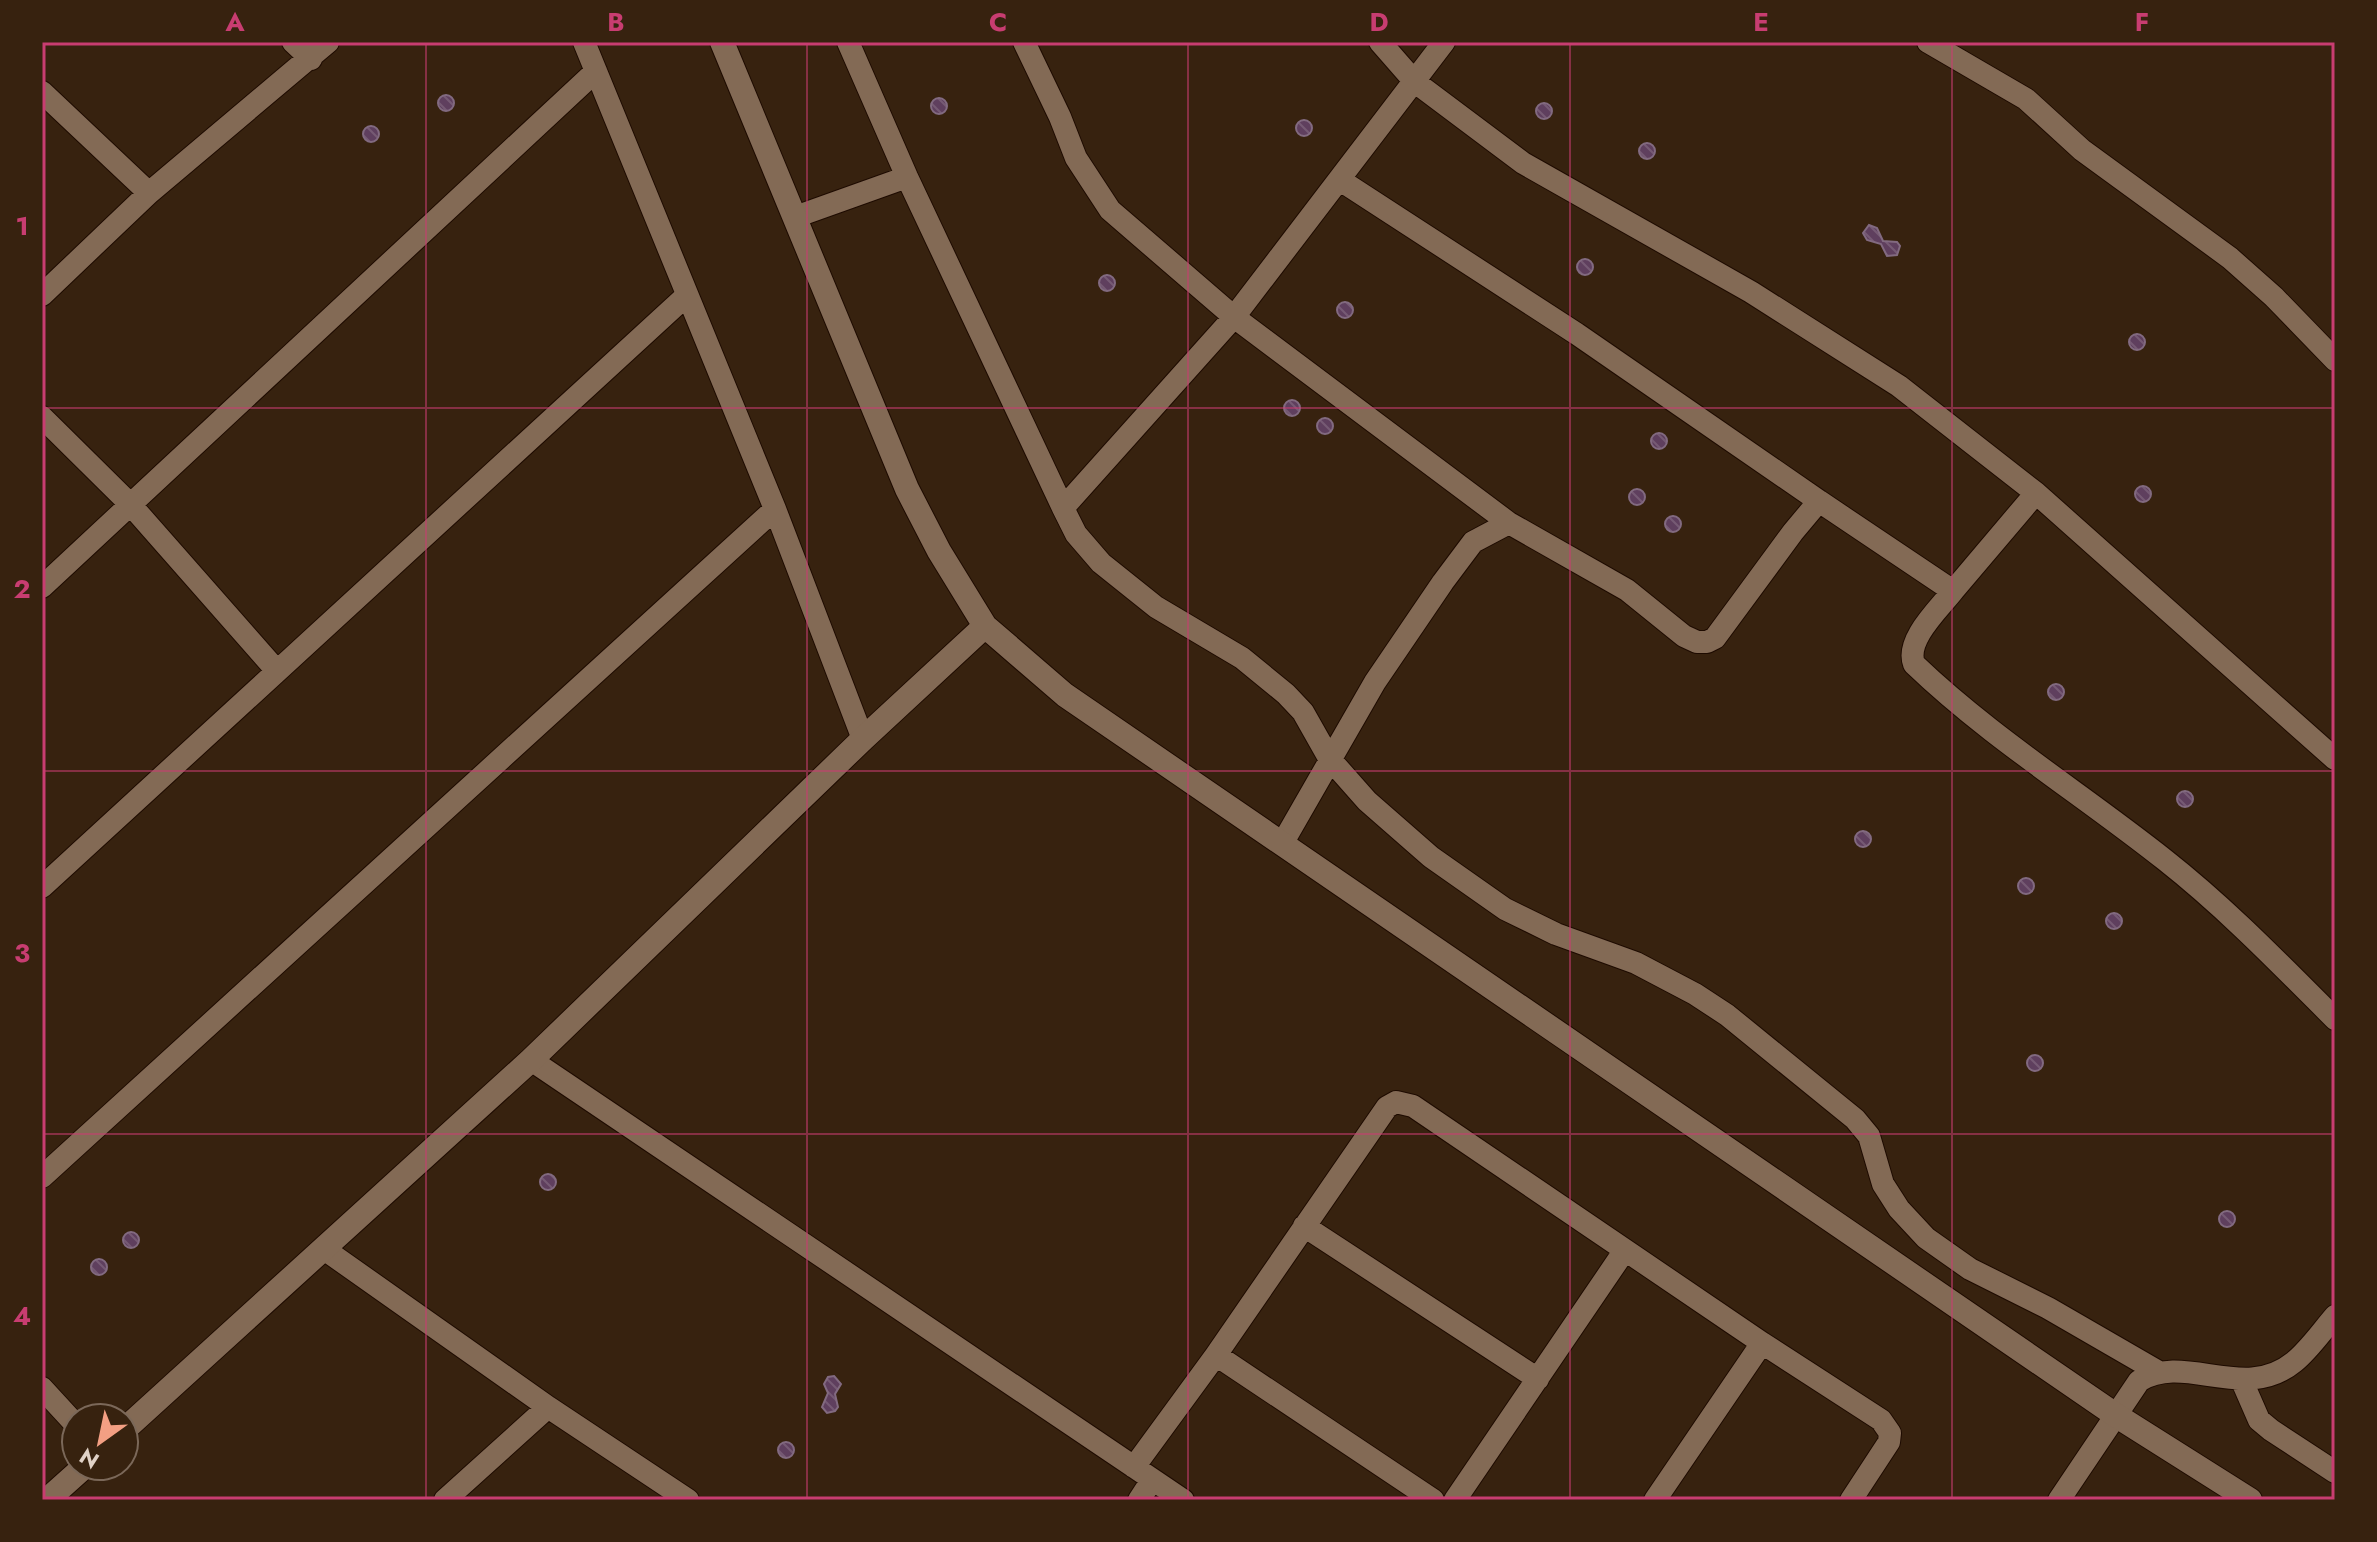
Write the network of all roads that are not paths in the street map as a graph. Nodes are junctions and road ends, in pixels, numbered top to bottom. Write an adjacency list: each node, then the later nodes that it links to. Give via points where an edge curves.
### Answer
1 (293, 42): 10 (street)
2 (328, 42): 10 (street)
3 (584, 42): 11 (street)
4 (722, 42): 17 (street)
5 (848, 42): 14 (street)
6 (1024, 42): 20 (street, via 1076,158 1110,210)
7 (1380, 42): 12 (street)
8 (1444, 42): 12 (street)
9 (1928, 42): 21 (street, via 2026,99 2082,150 2230,258)
10 (311, 59): 16 (street)
11 (596, 71): 19 (street); 25 (street)
12 (1415, 82): 15 (street); 23 (street, via 1523,163 1751,292 1899,386)
13 (42, 92): 16 (street)
14 (907, 177): 17 (street); 26 (street)
15 (1340, 180): 20 (street); 24 (street, via 1577,334)
16 (149, 193): 18 (street)
17 (795, 217): 31 (street, via 907,489)
18 (42, 295)
19 (686, 296): 27 (street); 32 (street)
20 (1234, 317): 26 (street); 28 (street)
21 (2335, 360)
22 (42, 417): 25 (street)
23 (2036, 493): 30 (street); 35 (street)
24 (1819, 501): 28 (street, via 1707,642 1684,636 1627,590); 30 (street)
25 (130, 504): 29 (street); 32 (street)
26 (1063, 508): 34 (street, via 1076,534 1101,563 1156,607 1242,658 1286,694 1303,712)
27 (775, 509): 33 (street); 40 (street)
28 (1509, 523): 34 (street, via 1473,542)
29 (42, 587)
30 (1953, 591): 38 (street, via 1914,644 1914,664 2167,861)
31 (985, 626): 33 (street); 36 (street, via 1065,695)
32 (277, 671): 37 (street)
33 (863, 739): 39 (street)
34 (1329, 758): 36 (street); 47 (street, via 1367,801 1431,857 1505,909 1636,963 1727,1015 1855,1119 1869,1136 1883,1184 1926,1238 1970,1269)
35 (2335, 759)
36 (1282, 844): 54 (street)
37 (42, 887)
38 (2335, 1019)
39 (531, 1060): 42 (street); 56 (street)
40 (42, 1177)
41 (1304, 1226): 43 (street, via 1387,1107 1404,1102); 46 (street); 48 (street)
42 (324, 1249): 51 (street); 53 (street)
43 (1625, 1250): 45 (street); 48 (street)
44 (2335, 1316): 49 (street, via 2293,1363)
45 (1762, 1343): 65 (street); 66 (street, via 1887,1427 1886,1450)
46 (1216, 1355): 56 (street); 63 (street)
47 (2157, 1371): 49 (street); 54 (street, via 2134,1386)
48 (1538, 1379): 64 (street)
49 (2242, 1381): 55 (street, via 2259,1420)
50 (42, 1388): 52 (street)
51 (548, 1407): 59 (street); 60 (street)
52 (60, 1408)
53 (140, 1416)
54 (2117, 1416): 67 (street); 68 (street)
55 (2335, 1472)
56 (1143, 1473): 61 (street); 62 (street)
57 (67, 1482): 58 (street)
58 (47, 1500)
59 (445, 1500)
60 (688, 1500)
61 (1139, 1500)
62 (1183, 1500)
63 (1433, 1500)
64 (1455, 1500)
65 (1655, 1500)
66 (1851, 1500)
67 (2059, 1500)
68 (2250, 1500)

